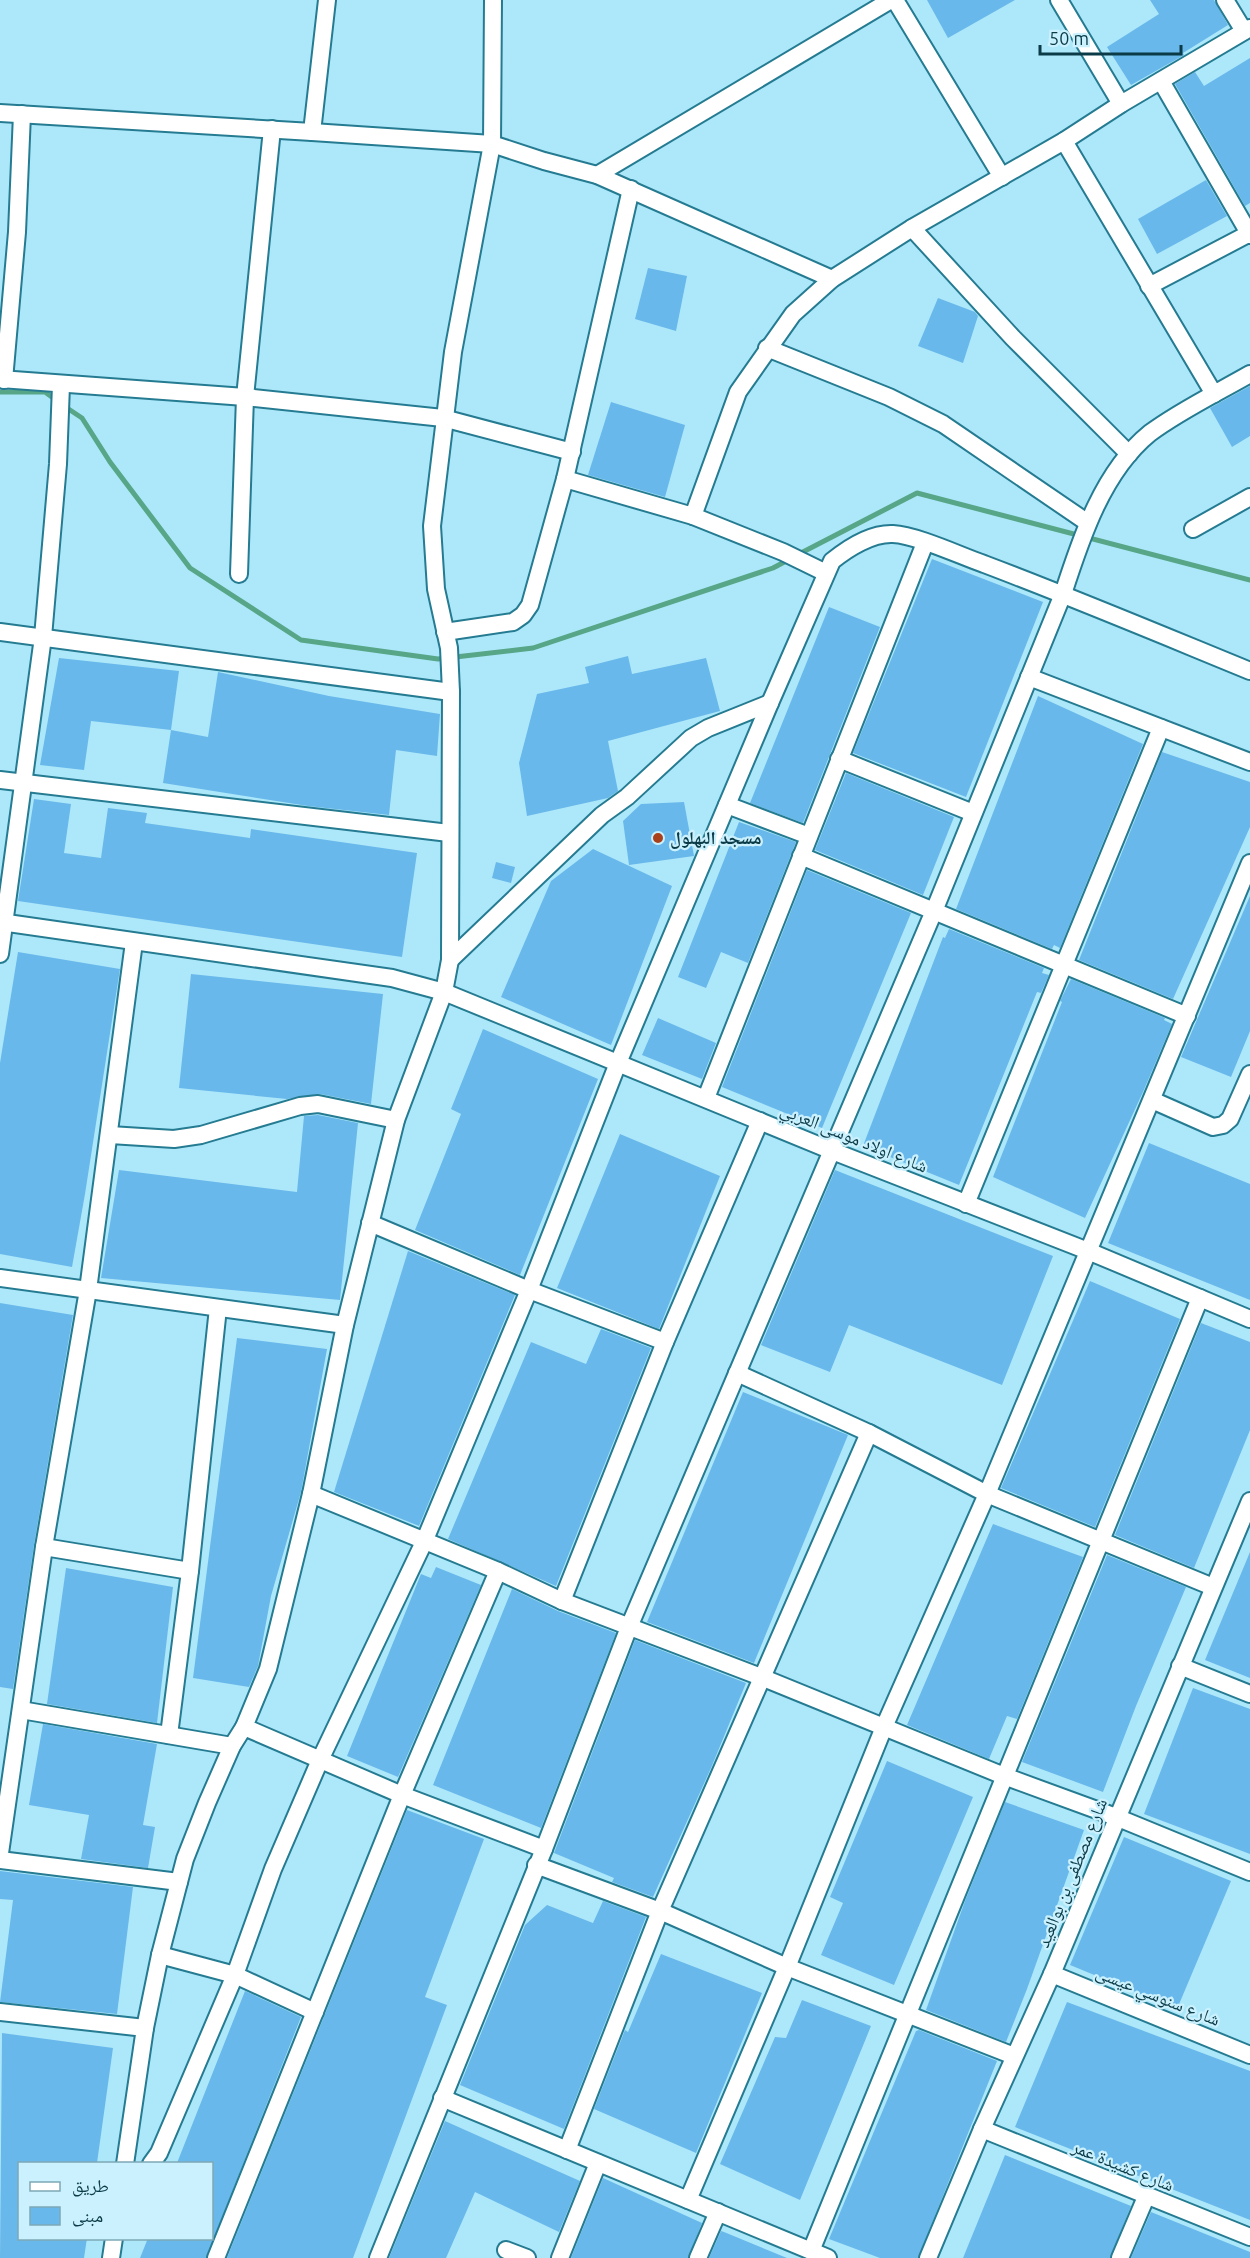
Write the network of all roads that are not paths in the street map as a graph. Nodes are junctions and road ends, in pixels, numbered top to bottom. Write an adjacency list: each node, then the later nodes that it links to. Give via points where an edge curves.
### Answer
1 (327, 0): 12 (street)
2 (493, 0): 14 (street)
3 (893, 0): 15 (street); 16 (street)
4 (1059, 0): 8 (street)
5 (1225, 0): 6 (street)
6 (1247, 30): 7 (street)
7 (1161, 81): 8 (street); 19 (street)
8 (1121, 104): 13 (street)
9 (0, 113): 10 (street)
10 (22, 114): 11 (street); 24 (street)
11 (272, 129): 12 (street); 27 (street)
12 (312, 132): 14 (street)
13 (1064, 141): 16 (street); 21 (street)
14 (492, 144): 15 (street); 28 (street)
15 (597, 175): 17 (street)
16 (1002, 177): 18 (street)
17 (631, 189): 20 (street); 29 (street)
18 (912, 228): 20 (street); 30 (street, via 1012,338)
19 (1250, 233): 21 (street)
20 (832, 279): 22 (street, via 793,314)
21 (1149, 286): 26 (street)
22 (767, 348): 33 (street, via 738,392); 34 (street, via 889,397 943,424)
23 (1250, 374): 26 (street)
24 (2, 380): 25 (street)
25 (61, 385): 27 (street); 41 (street)
26 (1214, 394): 30 (street, via 1150,434)
27 (245, 398): 28 (street); 38 (street)
28 (443, 418): 29 (street); 42 (street, via 432,526 436,589)
29 (572, 452): 31 (street)
30 (1129, 454): 34 (street)
31 (566, 479): 33 (street); 42 (street, via 530,604 523,615 513,622)
32 (1250, 497): 35 (street)
33 (693, 516): 37 (street)
34 (1088, 523): 39 (street)
35 (1193, 529)
36 (925, 543): 37 (street, via 894,534 877,536 844,551); 39 (street); 48 (street)
37 (826, 573): 46 (street)
38 (238, 574)
39 (1063, 594): 43 (street); 44 (street)
40 (0, 632): 41 (street)
41 (43, 637): 45 (street); 51 (street)
42 (447, 640): 45 (street)
43 (1250, 671)
44 (1029, 677): 47 (street); 53 (street)
45 (451, 693): 54 (street)
46 (770, 703): 52 (street); 62 (street, via 692,738 602,815)
47 (1161, 728): 49 (street); 63 (street)
48 (839, 759): 53 (street); 55 (street)
49 (1250, 762)
50 (0, 780): 51 (street)
51 (25, 784): 54 (street); 59 (street)
52 (727, 805): 55 (street); 66 (street)
53 (973, 813): 58 (street)
54 (449, 833): 62 (street)
55 (809, 836): 56 (street)
56 (801, 856): 58 (street); 68 (street)
57 (1250, 863): 65 (street)
58 (934, 911): 63 (street); 74 (street)
59 (2, 922): 60 (street, شارع اولاد موسى العربي); 61 (street)
60 (134, 942): 64 (street, شارع اولاد موسى العربي, via 392,978); 73 (street)
61 (0, 954)
62 (450, 960): 64 (street)
63 (1065, 964): 65 (street); 75 (street)
64 (444, 992): 66 (street, شارع اولاد موسى العربي); 71 (street)
65 (1187, 1016): 69 (street)
66 (618, 1063): 68 (street, شارع اولاد موسى العربي); 80 (street)
67 (1250, 1074): 70 (street)
68 (706, 1098): 72 (street, شارع اولاد موسى العربي)
69 (1152, 1100): 70 (street, via 1213,1127 1223,1125); 77 (street)
70 (1245, 1101)
71 (396, 1120): 73 (street, via 318,1104 201,1135 174,1139); 76 (street)
72 (760, 1121): 74 (street, شارع اولاد موسى العربي); 85 (street)
73 (110, 1135): 79 (street)
74 (831, 1150): 75 (street, شارع اولاد موسى العربي); 86 (street)
75 (966, 1204): 77 (street, شارع اولاد موسى العربي)
76 (370, 1223): 80 (street); 84 (street)
77 (1088, 1251): 81 (street, شارع اولاد موسى العربي); 89 (street)
78 (0, 1278): 79 (street)
79 (88, 1290): 82 (street); 93 (street)
80 (529, 1290): 85 (street); 91 (street)
81 (1200, 1298): 83 (street, شارع اولاد موسى العربي); 92 (street)
82 (218, 1308): 84 (street); 94 (street)
83 (1250, 1319)
84 (345, 1325): 88 (street)
85 (665, 1342): 97 (street)
86 (738, 1372): 87 (street); 98 (street)
87 (869, 1433): 89 (street); 100 (street)
88 (311, 1494): 91 (street); 103 (street, via 268,1669)
89 (987, 1494): 92 (street); 104 (street)
90 (1249, 1507): 96 (street, شارع مصطفى بن بوالعيد)
91 (424, 1542): 95 (street); 107 (street)
92 (1101, 1542): 96 (street); 108 (street)
93 (44, 1546): 94 (street); 102 (street)
94 (190, 1571): 105 (street)
95 (498, 1571): 97 (street); 109 (street)
96 (1213, 1587): 99 (street, شارع مصطفى بن بوالعيد)
97 (562, 1601): 98 (street)
98 (629, 1627): 100 (street); 111 (street)
99 (1180, 1666): 101 (street); 110 (street, شارع مصطفى بن بوالعيد)
100 (761, 1677): 104 (street); 117 (street)
101 (1250, 1694)
102 (21, 1710): 105 (street); 112 (street)
103 (244, 1727): 106 (street); 107 (street)
104 (884, 1727): 108 (street); 119 (street)
105 (169, 1735): 106 (street)
106 (232, 1746): 116 (street, via 192,1840)
107 (320, 1760): 109 (street); 121 (street, via 273,1869)
108 (1004, 1776): 110 (street); 124 (street)
109 (402, 1795): 111 (street); 123 (street)
110 (1116, 1817): 115 (street); 120 (street, شارع مصطفى بن بوالعيد)
111 (544, 1849): 114 (street)
112 (0, 1853)
113 (0, 1860): 116 (street)
114 (536, 1865): 117 (street); 128 (street)
115 (1250, 1872)
116 (179, 1882): 118 (street)
117 (660, 1911): 119 (street); 130 (street)
118 (160, 1955): 121 (street); 125 (street)
119 (787, 1966): 124 (street); 135 (street)
120 (1052, 1974): 126 (street, شارع سنوسي عيسى); 127 (street, شارع مصطفى بن بوالعيد)
121 (235, 1976): 123 (street); 132 (street)
122 (0, 2012): 125 (street)
123 (315, 2012): 142 (street)
124 (909, 2015): 127 (street); 140 (street)
125 (145, 2028): 131 (street)
126 (1250, 2055)
127 (1014, 2056): 129 (street, شارع مصطفى بن بوالعيد)
128 (442, 2098): 130 (street); 143 (street)
129 (982, 2129): 134 (street, شارع كشيدة عمر); 148 (street, شارع مصطفى بن بوالعيد)
130 (567, 2150): 133 (street)
131 (125, 2162)
132 (152, 2162)
133 (598, 2163): 135 (street); 145 (street)
134 (1146, 2197): 137 (street, شارع كشيدة عمر); 149 (street)
135 (688, 2200): 136 (street)
136 (718, 2212): 140 (street); 146 (street)
137 (1250, 2237)
138 (114, 2240): 141 (street)
139 (506, 2250): 144 (street)
140 (811, 2251): 147 (street)
141 (111, 2258)
142 (216, 2258)
143 (378, 2258)
144 (527, 2258)
145 (560, 2258)
146 (698, 2258)
147 (828, 2258)
148 (928, 2258)
149 (1120, 2258)

